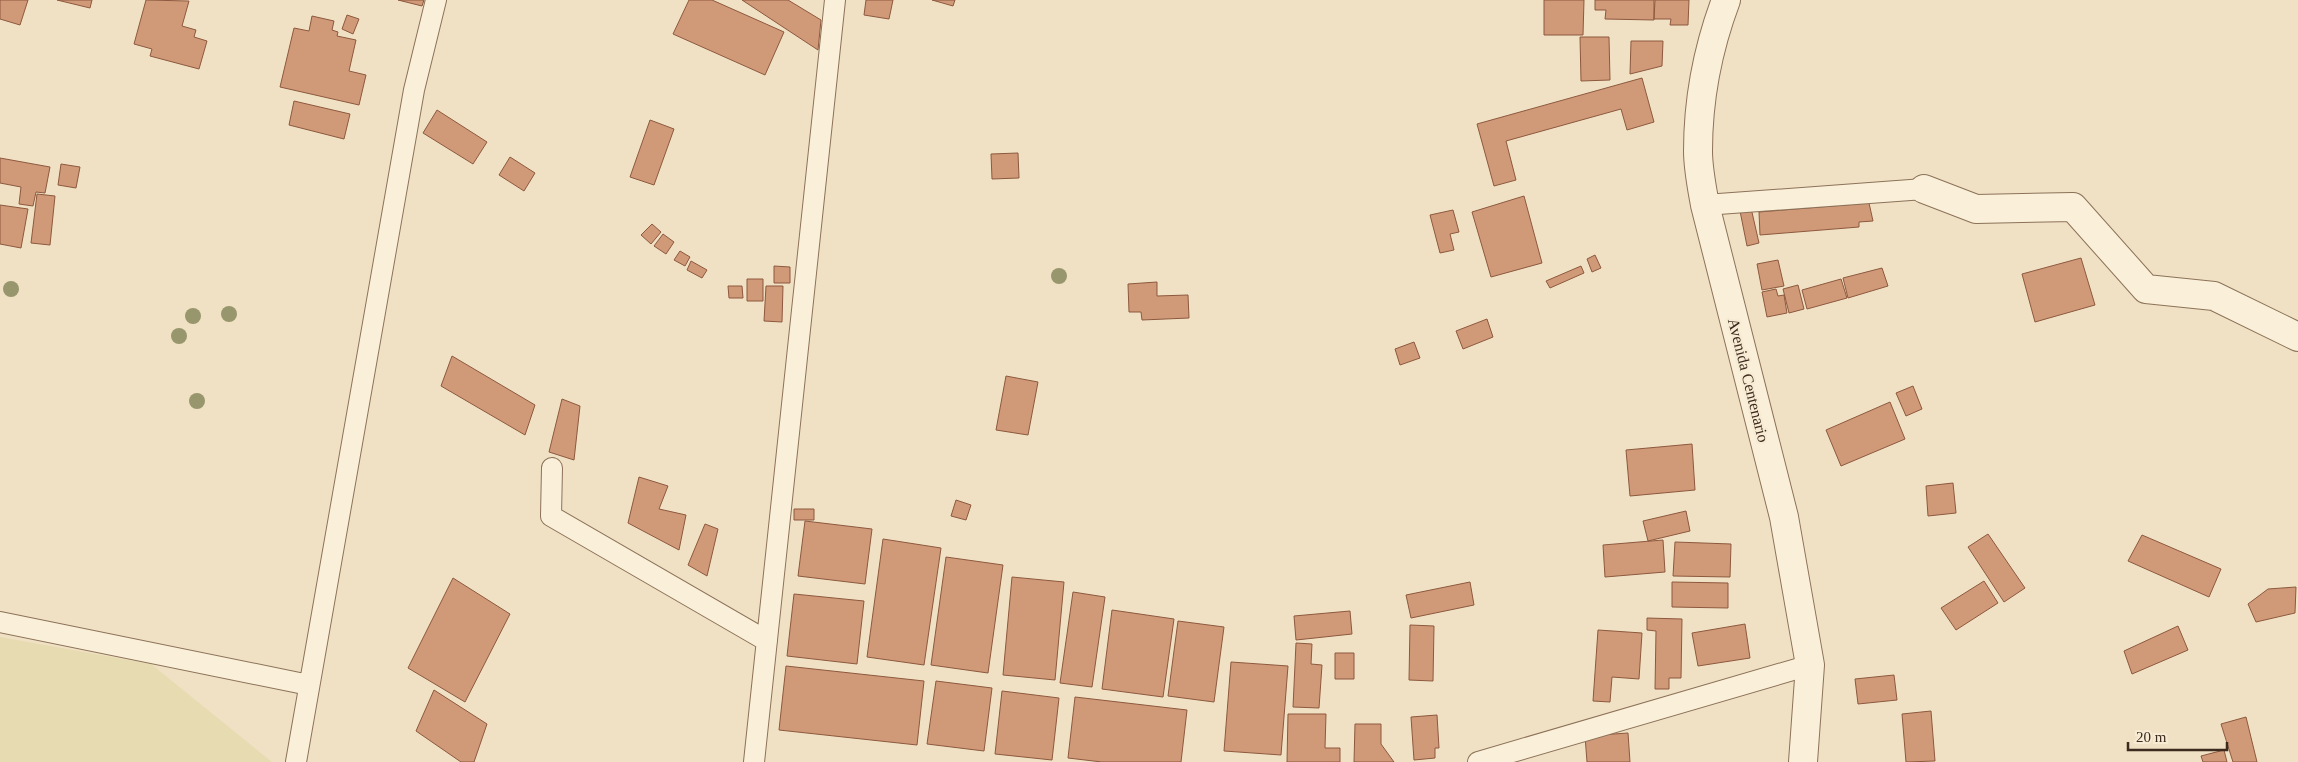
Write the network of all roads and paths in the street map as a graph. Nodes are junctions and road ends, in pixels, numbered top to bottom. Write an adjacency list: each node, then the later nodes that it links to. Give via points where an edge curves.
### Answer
1 (436, 0): 11 (lane, via 414,90)
2 (835, 0): 9 (lane)
3 (1726, 0): 5 (street, Avenida Centenario, via 1702,83 1698,152)
4 (1924, 189): 5 (lane); 6 (street, via 1976,209 2073,207 2146,289 2214,296)
5 (1705, 205): 10 (street, Avenida Centenario, via 1784,517)
6 (2298, 337)
7 (552, 468): 9 (lane, via 551,516)
8 (0, 622): 11 (lane)
9 (767, 641): 13 (lane)
10 (1810, 665): 14 (lane); 15 (street, Avenida Centenario)
11 (309, 685): 12 (lane)
12 (296, 762)
13 (754, 762)
14 (1478, 762)
15 (1803, 762)

